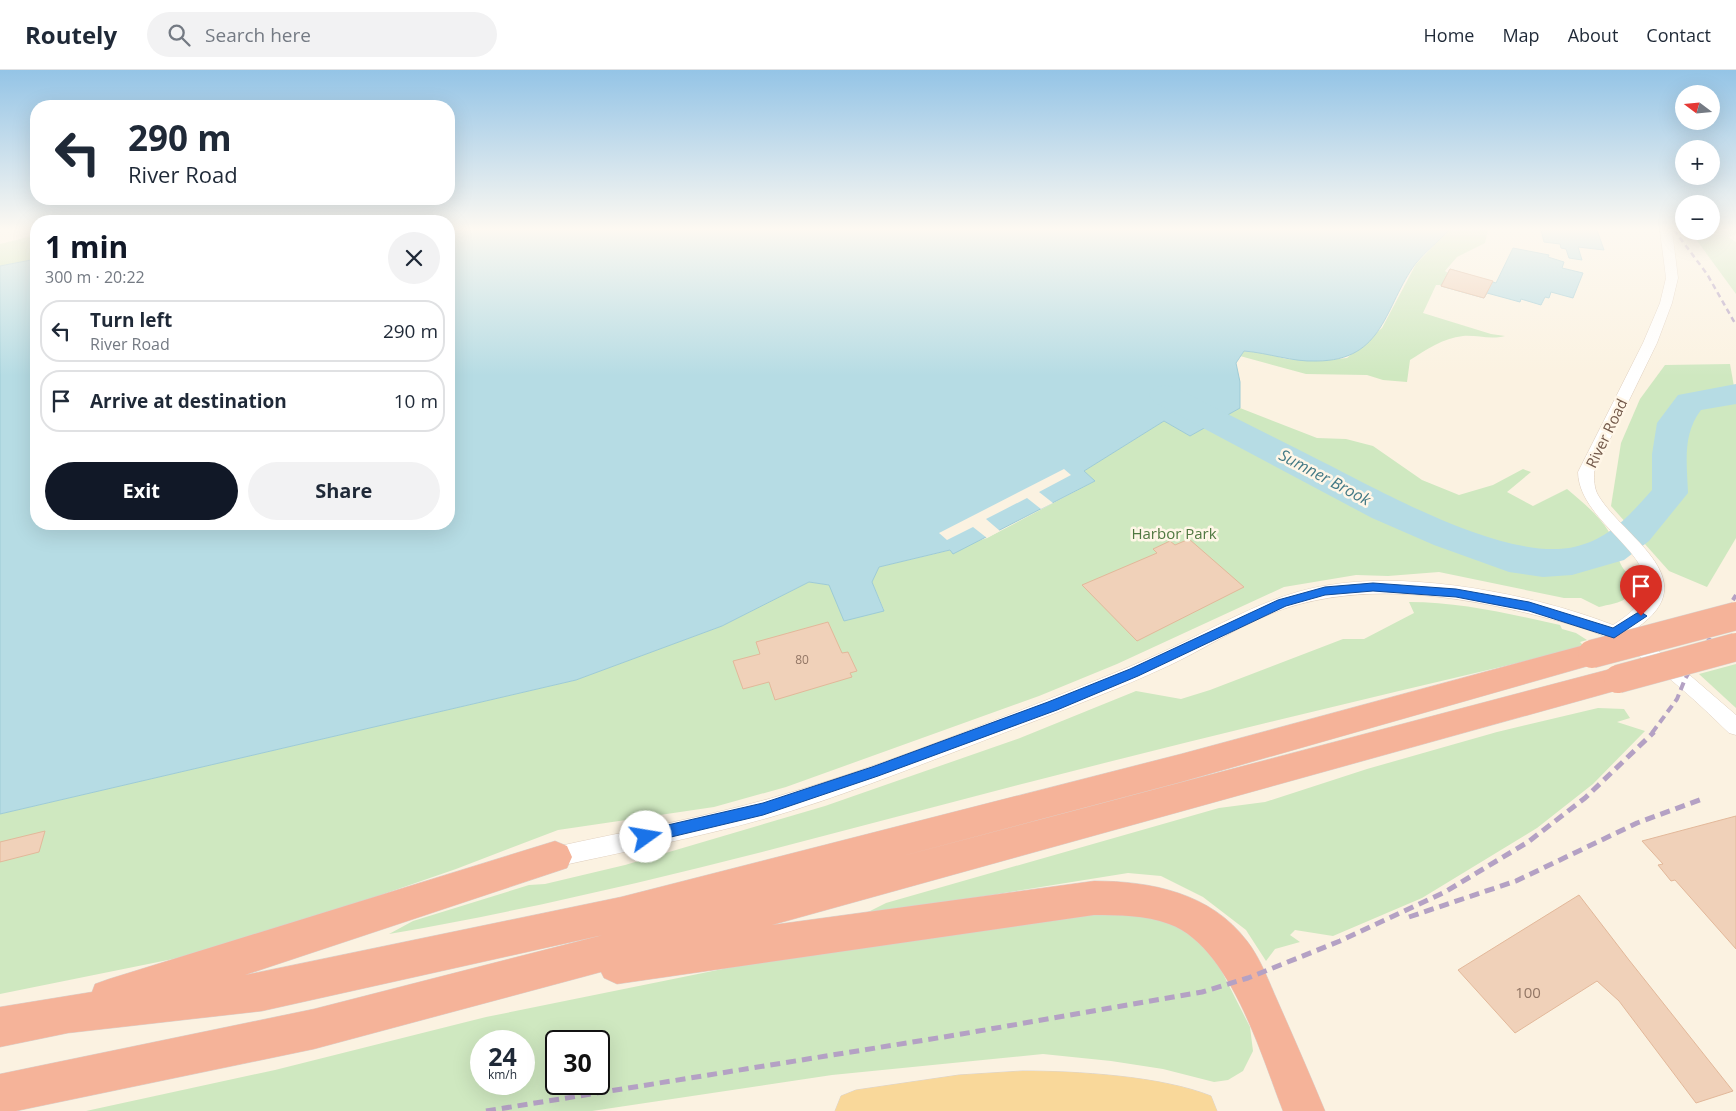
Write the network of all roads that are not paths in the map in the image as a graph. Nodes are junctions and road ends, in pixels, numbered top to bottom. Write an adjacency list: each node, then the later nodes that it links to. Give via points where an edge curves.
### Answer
1 (1672, 279): 3 (street, River Road, via 1650,343 1586,472 1586,485 1600,510 1639,551 1654,576 1656,587 1652,602 1641,616)
2 (1736, 616): 3 (highway, bridge)
3 (1603, 644): 5 (street, via 1685,679); 6 (street, via 1529,607 1456,593 1373,587 1325,591 1282,603 1141,670 1053,706 818,792 736,817); 8 (highway, via 1181,768 621,914 262,992)
4 (1736, 647): 7 (highway, bridge)
5 (1736, 727)
6 (556, 856): 8 (highway, via 264,951 126,991)
7 (502, 981): 10 (highway, via 314,1029); 13 (highway, via 1094,898 1148,900 1174,907 1198,919 1234,954 1248,978)
8 (68, 1014): 9 (highway)
9 (0, 1027)
10 (0, 1094)
11 (856, 1111): 12 (main road, via 1023,1091 1136,1100)
12 (1196, 1111)
13 (1304, 1111)

